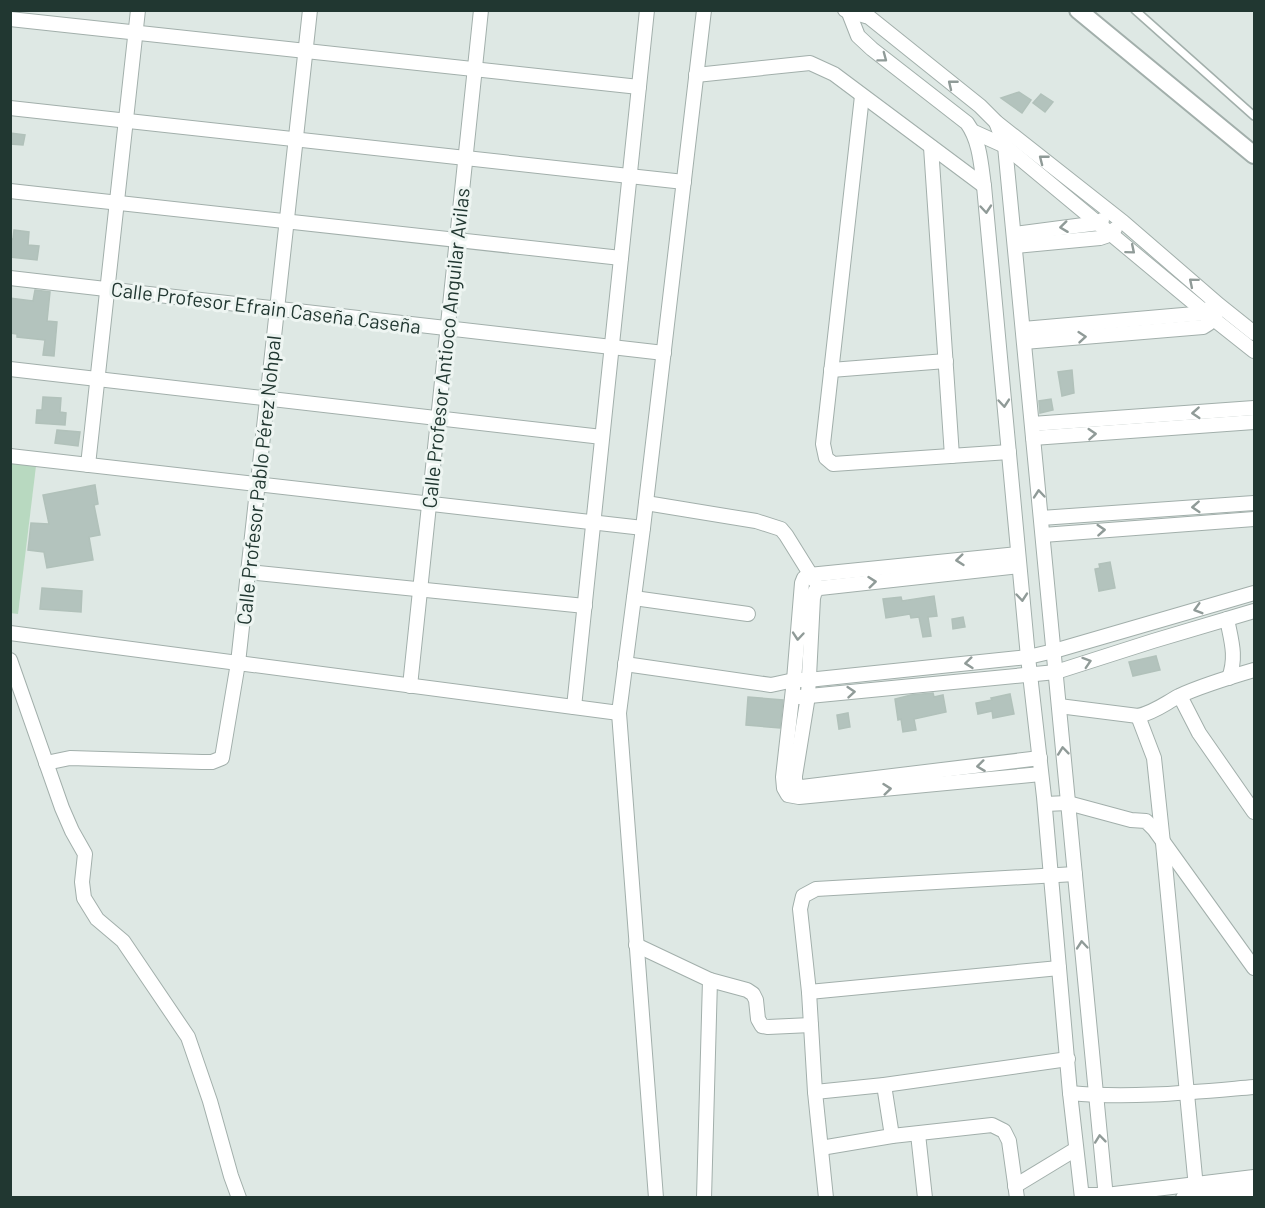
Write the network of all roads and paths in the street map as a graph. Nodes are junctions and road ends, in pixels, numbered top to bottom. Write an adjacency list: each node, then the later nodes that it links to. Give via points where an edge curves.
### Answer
1 (138, 10): 10 (street)
2 (309, 10): 11 (street, Calle Profesor Pablo Pérez Nohpal)
3 (481, 10): 12 (street, Calle Profesor Antioco Anguilar Avilas)
4 (647, 10): 14 (street)
5 (704, 10): 13 (street)
6 (1078, 10): 24 (street)
7 (1135, 10): 17 (lane)
8 (847, 12): 19 (street, one-way to 8, via 869,17); 20 (street, one-way to 20, via 858,36)
9 (10, 19): 10 (street)
10 (136, 33): 11 (street); 18 (street)
11 (305, 51): 12 (street); 21 (street, Calle Profesor Pablo Pérez Nohpal)
12 (475, 69): 14 (street); 25 (street, Calle Profesor Antioco Anguilar Avilas)
13 (696, 75): 15 (street, via 810,63 834,74); 27 (street)
14 (639, 87): 26 (street)
15 (862, 96): 23 (street); 52 (street)
16 (10, 108): 18 (street)
17 (1254, 116)
18 (126, 120): 21 (street); 30 (street)
19 (996, 122): 22 (street); 31 (street, one-way to 19)
20 (974, 132): 22 (street); 28 (street)
21 (295, 139): 25 (street); 32 (street, Calle Profesor Pablo Pérez Nohpal)
22 (1005, 146): 34 (street); 37 (street)
23 (931, 147): 28 (street); 50 (street)
24 (1254, 155)
25 (465, 158): 26 (street); 36 (street, Calle Profesor Antioco Anguilar Avilas)
26 (630, 176): 27 (street); 38 (street)
27 (684, 182): 49 (street)
28 (984, 186): 60 (street, one-way to 60)
29 (10, 191): 30 (street)
30 (117, 202): 32 (street); 40 (street)
31 (1110, 212): 33 (street); 34 (street)
32 (286, 221): 36 (street); 42 (street, Calle Profesor Pablo Pérez Nohpal)
33 (1123, 222): 35 (street); 41 (street, one-way to 33)
34 (1099, 223): 35 (street); 37 (street, one-way to 37)
35 (1110, 233): 37 (street, via 1090,240); 43 (street, one-way to 43)
36 (457, 240): 38 (street); 44 (street, Calle Profesor Antioco Anguilar Avilas)
37 (1014, 240): 46 (street)
38 (621, 258): 47 (street)
39 (10, 278): 40 (street, Calle Profesor Efrain Caseña Caseña)
40 (108, 289): 42 (street, Calle Profesor Efrain Caseña Caseña); 53 (street)
41 (1217, 303): 43 (street); 45 (street)
42 (277, 308): 44 (street, Calle Profesor Efrain Caseña Caseña); 54 (street, Calle Profesor Pablo Pérez Nohpal)
43 (1210, 316): 46 (street, via 1209,324 1203,327); 48 (street)
44 (448, 328): 47 (street, Calle Profesor Efrain Caseña Caseña); 56 (street, Calle Profesor Antioco Anguilar Avilas)
45 (1254, 333)
46 (1023, 336): 58 (street)
47 (612, 347): 49 (street, Calle Profesor Efrain Caseña Caseña); 59 (street)
48 (1254, 351)
49 (664, 352): 65 (street)
50 (946, 361): 52 (street); 62 (street)
51 (10, 369): 53 (street)
52 (831, 370): 62 (street, via 823,444 826,458 833,464)
53 (98, 379): 54 (street); 63 (street)
54 (267, 399): 56 (street); 64 (street, Calle Profesor Pablo Pérez Nohpal)
55 (1254, 408): 58 (street, one-way to 58)
56 (438, 418): 59 (street); 67 (street, Calle Profesor Antioco Anguilar Avilas)
57 (1254, 422): 58 (street, one-way to 57)
58 (1033, 431): 68 (street, one-way to 58)
59 (602, 437): 70 (street)
60 (1009, 452): 62 (street); 73 (street)
61 (10, 456): 63 (street)
62 (952, 456)
63 (88, 465): 64 (street)
64 (258, 484): 67 (street); 74 (street, Calle Profesor Pablo Pérez Nohpal)
65 (646, 503): 71 (street); 75 (street, via 756,521 781,530)
66 (1254, 503): 68 (street, one-way to 68)
67 (429, 504): 70 (street); 77 (street, Calle Profesor Antioco Anguilar Avilas)
68 (1041, 518): 72 (street)
69 (1254, 519): 72 (street, one-way to 69)
70 (593, 522): 71 (street); 80 (street)
71 (643, 528): 79 (street)
72 (1043, 535): 85 (street)
73 (1019, 560): 75 (street, one-way to 75); 76 (street, one-way to 73); 86 (street, one-way to 86)
74 (248, 572): 77 (street); 88 (street, Calle Profesor Pablo Pérez Nohpal)
75 (810, 575): 76 (street); 94 (street, one-way to 94, via 802,584)
76 (820, 588): 94 (street, via 813,598)
77 (420, 590): 80 (street); 95 (street, Calle Profesor Antioco Anguilar Avilas)
78 (1254, 593): 85 (street, one-way to 85)
79 (634, 598): 82 (street); 89 (street)
80 (585, 606): 100 (street)
81 (1254, 610): 83 (street)
82 (748, 614)
83 (1227, 619): 91 (street, one-way to 83); 93 (street, via 1234,657)
84 (10, 633): 88 (street)
85 (1054, 651): 86 (street); 91 (street)
86 (1028, 657): 92 (street); 94 (street, one-way to 94)
87 (10, 660): 104 (street)
88 (238, 663): 95 (street); 104 (street, Calle Profesor Pablo Pérez Nohpal, via 222,758 202,762 70,758)
89 (625, 664): 94 (street, via 771,685); 101 (street)
90 (1254, 670): 93 (street)
91 (1056, 672): 92 (street); 99 (street)
92 (1031, 675): 96 (street, one-way to 92); 103 (street)
93 (1229, 678): 97 (street)
94 (801, 680): 96 (street); 98 (street)
95 (410, 686): 100 (street)
96 (807, 696): 98 (street); 103 (street, one-way to 96, via 802,788 795,785 795,776)
97 (1180, 696): 102 (street); 108 (street, via 1199,733)
98 (793, 697): 105 (street, one-way to 105, via 783,777 788,795)
99 (1059, 706): 102 (street); 106 (street, one-way to 99)
100 (574, 708): 101 (street)
101 (619, 713): 112 (street)
102 (1138, 716): 109 (street, via 1154,758)
103 (1040, 758): 105 (street)
104 (46, 763): 135 (street, via 85,854 84,898 97,919 123,941 188,1037)
105 (1041, 774): 107 (street)
106 (1068, 802): 107 (street); 109 (street, via 1146,821); 110 (street)
107 (1045, 804): 111 (street)
108 (1254, 812)
109 (1163, 843): 114 (street); 122 (street)
110 (1075, 874): 111 (street); 124 (street, one-way to 110)
111 (1051, 875): 113 (street); 116 (street, via 816,889 803,896 800,909)
112 (636, 945): 115 (street); 136 (street)
113 (1059, 968): 116 (street); 118 (street)
114 (1254, 968)
115 (710, 980): 117 (street, via 753,994 762,1026); 137 (street)
116 (809, 992): 117 (street)
117 (811, 1025): 121 (street)
118 (1068, 1059): 119 (street); 123 (street)
119 (884, 1085): 121 (street); 126 (street)
120 (1254, 1087): 122 (street)
121 (815, 1092): 127 (street)
122 (1187, 1092): 124 (street); 132 (street)
123 (1070, 1093): 124 (street); 128 (street)
124 (1096, 1095): 134 (street, one-way to 124)
125 (918, 1134): 126 (street); 131 (street, via 992,1125 1004,1131); 139 (street)
126 (892, 1137): 127 (street)
127 (821, 1148): 138 (street)
128 (1076, 1149): 131 (street); 133 (street)
129 (1254, 1177): 132 (street)
130 (1254, 1189): 132 (street)
131 (1016, 1192)
132 (1193, 1194): 134 (street)
133 (1082, 1196): 134 (street)
134 (1106, 1196)
135 (239, 1197)
136 (656, 1197)
137 (704, 1197)
138 (826, 1197)
139 (925, 1197)

